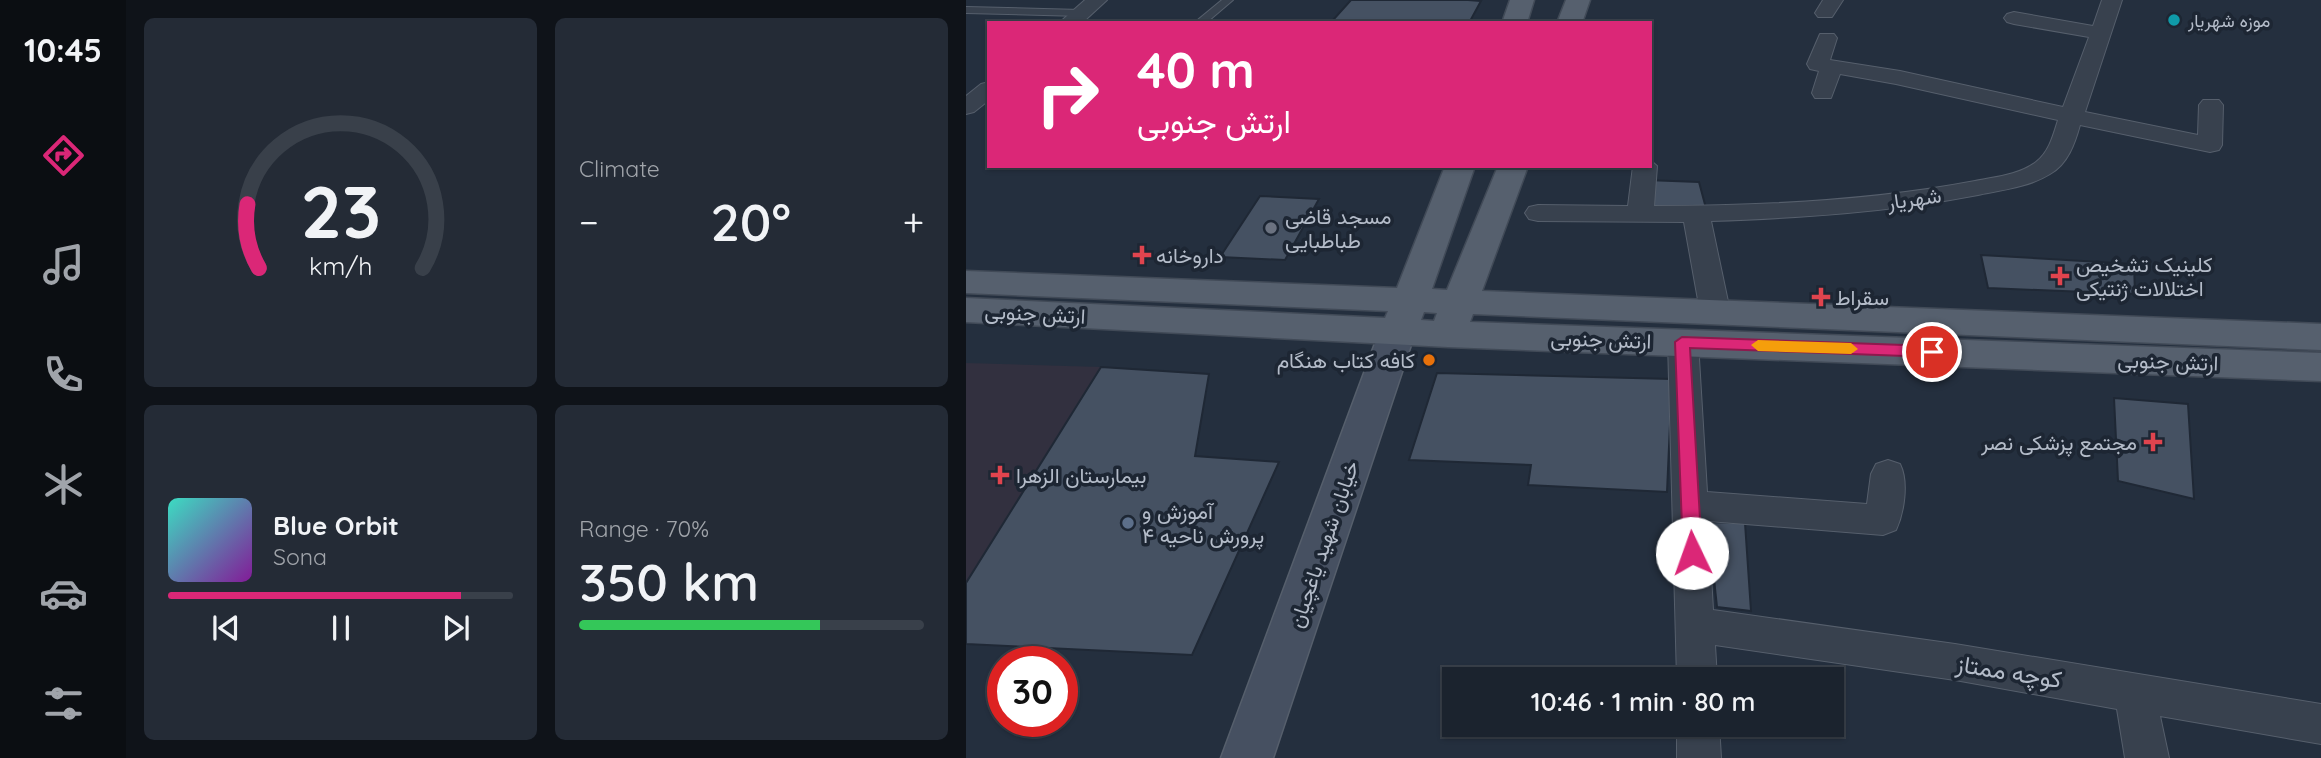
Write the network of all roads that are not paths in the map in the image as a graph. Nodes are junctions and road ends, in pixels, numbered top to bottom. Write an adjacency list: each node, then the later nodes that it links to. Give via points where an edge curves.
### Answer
1 (1228, 0): 8 (lane)
2 (1522, 0): 9 (main road)
3 (1578, 0): 10 (main road)
4 (2112, 0): 11 (street, شهریار)
5 (966, 10): 6 (lane)
6 (1082, 12)
7 (2014, 18): 11 (street)
8 (1202, 21)
9 (1515, 21)
10 (1570, 21)
11 (2100, 33): 18 (street, شهریار)
12 (1827, 38): 13 (street, via 1818,64)
13 (1832, 66): 15 (street); 18 (street)
14 (987, 91): 17 (street)
15 (1823, 93)
16 (2211, 105): 18 (street, via 2210,153)
17 (966, 107)
18 (2073, 115): 24 (street, شهریار, via 2060,150 2043,168 2017,180 1884,203)
19 (1459, 168): 28 (main road)
20 (1512, 168): 29 (main road)
21 (1645, 168): 23 (street)
22 (1538, 213): 23 (street, شهریار)
23 (1640, 213): 24 (street, شهریار)
24 (1696, 214): 27 (street)
25 (966, 282): 28 (main road, ارتش جنوبی)
26 (966, 310): 28 (main road, ارتش جنوبی)
27 (1715, 311): 29 (main road, ارتش جنوبی); 30 (main road, ارتش جنوبی)
28 (1404, 316): 29 (main road, ارتش جنوبی); 40 (main road, خیابان شهید یاغچیان)
29 (1453, 318): 31 (main road, ارتش جنوبی)
30 (2321, 337)
31 (1682, 342): 32 (main road, ارتش جنوبی); 34 (street)
32 (2321, 367)
33 (1888, 474): 34 (street, via 1883,520)
34 (1690, 505): 35 (street)
35 (1695, 625): 36 (street); 37 (street, کوچه ممتاز)
36 (1697, 667)
37 (2135, 692): 38 (street, کوچه ممتاز); 42 (street)
38 (2321, 724)
39 (1698, 737): 41 (street)
40 (1247, 758)
41 (1699, 758)
42 (2147, 758)

